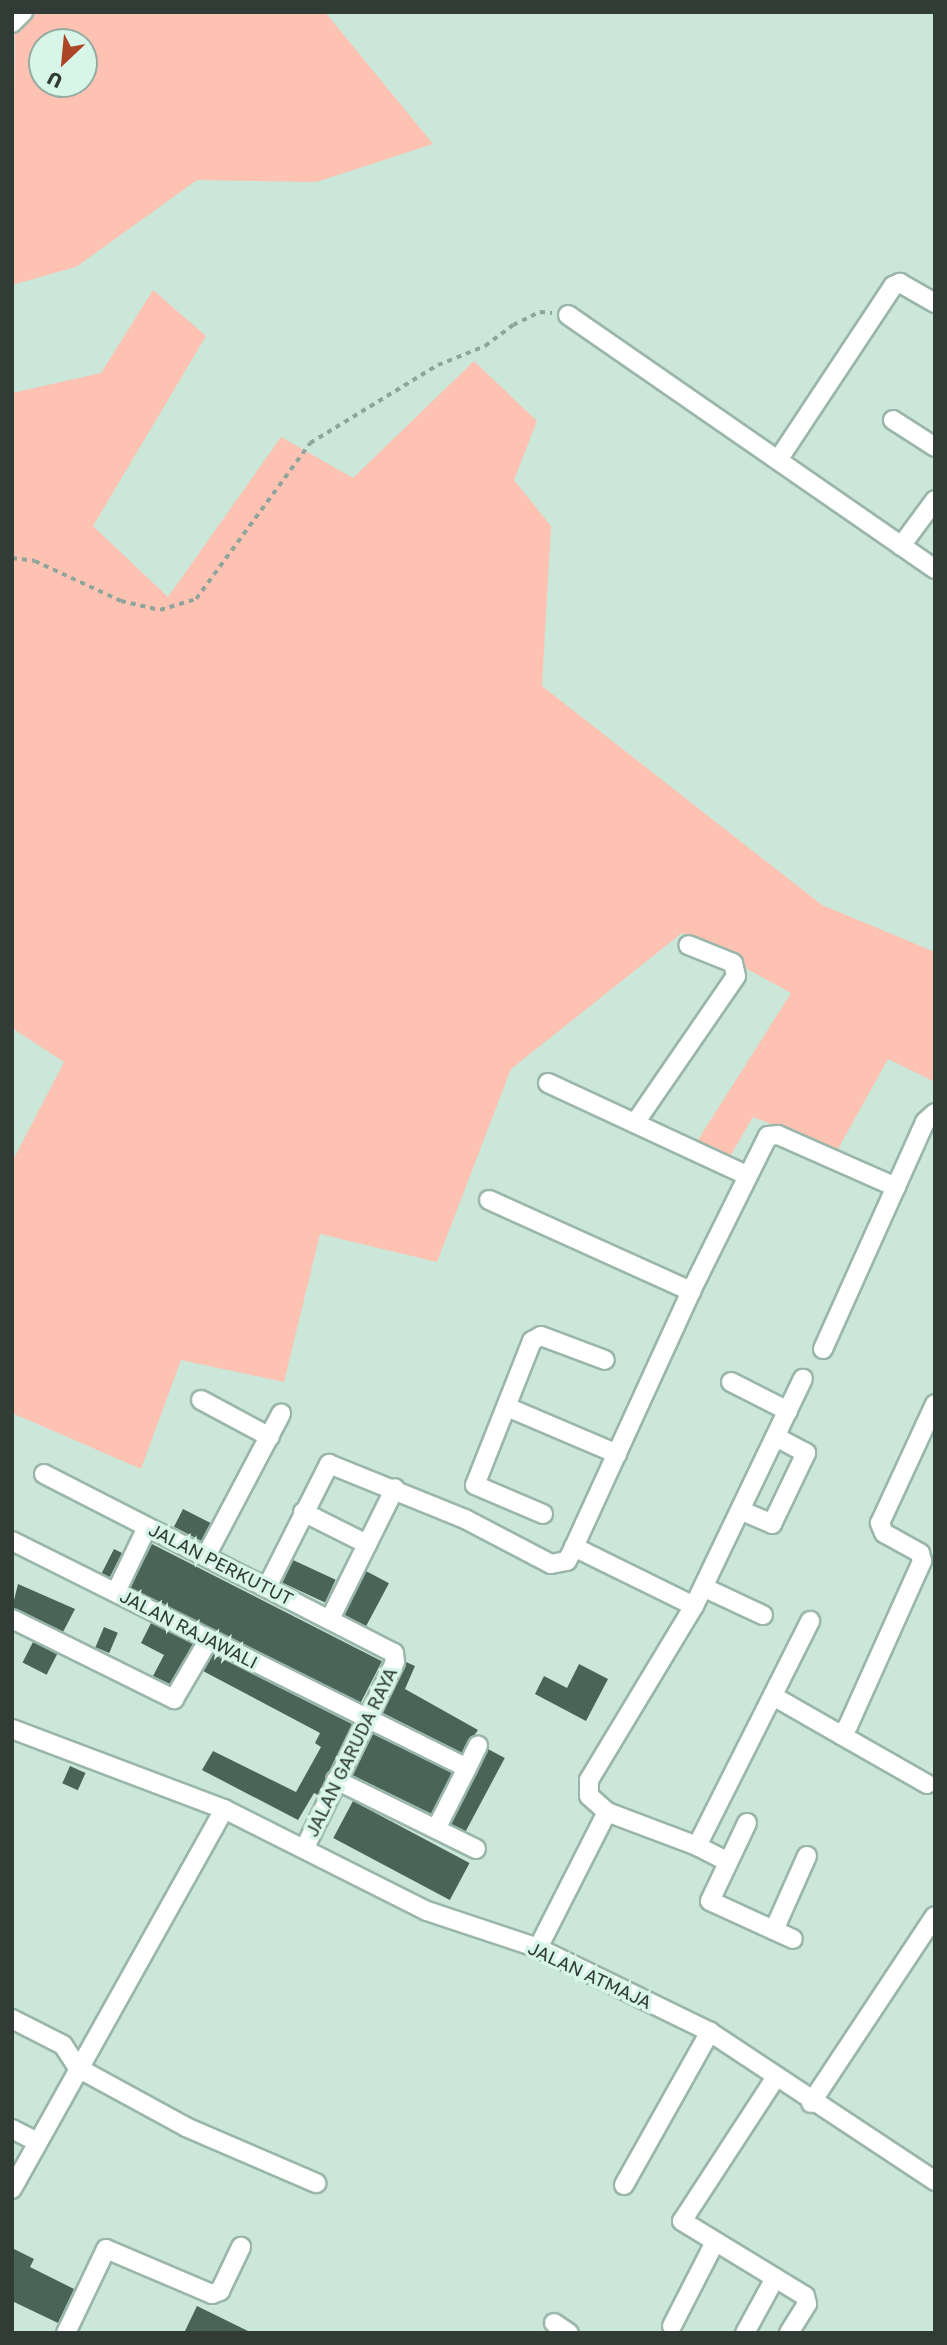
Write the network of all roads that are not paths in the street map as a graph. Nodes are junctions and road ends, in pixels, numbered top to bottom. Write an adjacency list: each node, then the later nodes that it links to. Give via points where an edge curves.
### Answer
1 (23, 12): 2 (street)
2 (12, 23)
3 (935, 303): 7 (street, via 900,284 893,286)
4 (568, 315): 7 (street)
5 (893, 420): 6 (street)
6 (935, 447)
7 (778, 460): 9 (street)
8 (935, 500): 9 (street)
9 (901, 546): 10 (street)
10 (935, 569)
11 (688, 945): 14 (street, via 733,963 736,976)
12 (548, 1083): 14 (street)
13 (935, 1113): 16 (street, via 925,1122)
14 (635, 1123): 15 (street)
15 (746, 1175): 16 (street, via 772,1134); 18 (street)
16 (896, 1187): 19 (street)
17 (489, 1200): 18 (street)
18 (691, 1291): 30 (street)
19 (823, 1349)
20 (605, 1360): 25 (street, via 535,1337)
21 (803, 1379): 26 (street)
22 (731, 1382): 26 (street)
23 (201, 1400): 28 (street)
24 (935, 1404): 54 (street, via 880,1523 884,1532 920,1553 922,1561)
25 (507, 1407): 30 (street); 35 (street, via 475,1485)
26 (788, 1411): 29 (street)
27 (281, 1413): 28 (street)
28 (270, 1437): 40 (street)
29 (776, 1437): 33 (street); 33 (street, via 806,1453 772,1524)
30 (617, 1454): 39 (street)
31 (44, 1474): 36 (street, JALAN PERKUTUT)
32 (395, 1488): 34 (street, via 329,1464); 38 (street); 39 (street, via 551,1564 568,1561)
33 (742, 1511): 42 (street)
34 (303, 1512): 38 (street); 41 (street)
35 (543, 1514)
36 (147, 1527): 40 (street, JALAN PERKUTUT); 43 (street)
37 (12, 1541): 43 (street, JALAN RAJAWALI)
38 (367, 1544): 47 (street)
39 (574, 1547): 44 (street)
40 (206, 1556): 41 (street, JALAN PERKUTUT)
41 (267, 1587): 47 (street, JALAN PERKUTUT)
42 (705, 1588): 44 (street); 45 (street)
43 (116, 1592): 49 (street, JALAN RAJAWALI)
44 (694, 1606): 60 (street, via 589,1780 589,1796)
45 (763, 1615)
46 (12, 1619): 49 (street, via 174,1699)
47 (330, 1619): 50 (street, JALAN PERKUTUT, via 391,1649)
48 (810, 1621): 51 (street)
49 (209, 1639): 52 (street, JALAN RAJAWALI)
50 (395, 1657): 52 (street, JALAN GARUDA RAYA)
51 (773, 1696): 54 (street); 63 (street)
52 (366, 1718): 56 (street, JALAN RAJAWALI); 57 (street, JALAN GARUDA RAYA)
53 (12, 1729): 59 (street, JALAN ATMAJA)
54 (841, 1735): 58 (street)
55 (478, 1745): 56 (street)
56 (467, 1768): 62 (street)
57 (336, 1780): 62 (street); 64 (street, JALAN GARUDA RAYA)
58 (927, 1784)
59 (224, 1809): 64 (street, JALAN ATMAJA); 74 (street)
60 (607, 1812): 63 (street); 71 (street)
61 (747, 1823): 67 (street)
62 (436, 1829): 65 (street)
63 (697, 1846): 67 (street)
64 (305, 1847): 71 (street, JALAN ATMAJA, via 427,1911)
65 (476, 1849)
66 (807, 1856): 69 (street)
67 (728, 1862): 69 (street, via 710,1901)
68 (935, 1916): 76 (street)
69 (774, 1930): 70 (street)
70 (793, 1939)
71 (538, 1948): 73 (street, JALAN ATMAJA)
72 (12, 2019): 74 (street, via 63,2045)
73 (710, 2032): 75 (street, JALAN ATMAJA); 81 (street)
74 (78, 2068): 78 (street); 80 (street, via 186,2127)
75 (776, 2077): 76 (street, JALAN ATMAJA); 83 (street, via 684,2212 682,2221 689,2228)
76 (811, 2103): 79 (street, JALAN ATMAJA)
77 (12, 2129): 78 (street)
78 (37, 2142): 82 (street)
79 (935, 2180)
80 (316, 2183)
81 (624, 2185)
82 (12, 2189)
83 (715, 2242): 85 (street); 86 (street)
84 (241, 2247): 87 (street, via 220,2291 212,2294 106,2249)
85 (775, 2278): 88 (street); 89 (street, via 807,2300)
86 (672, 2326)
87 (66, 2333)
88 (745, 2333)
89 (789, 2333)

